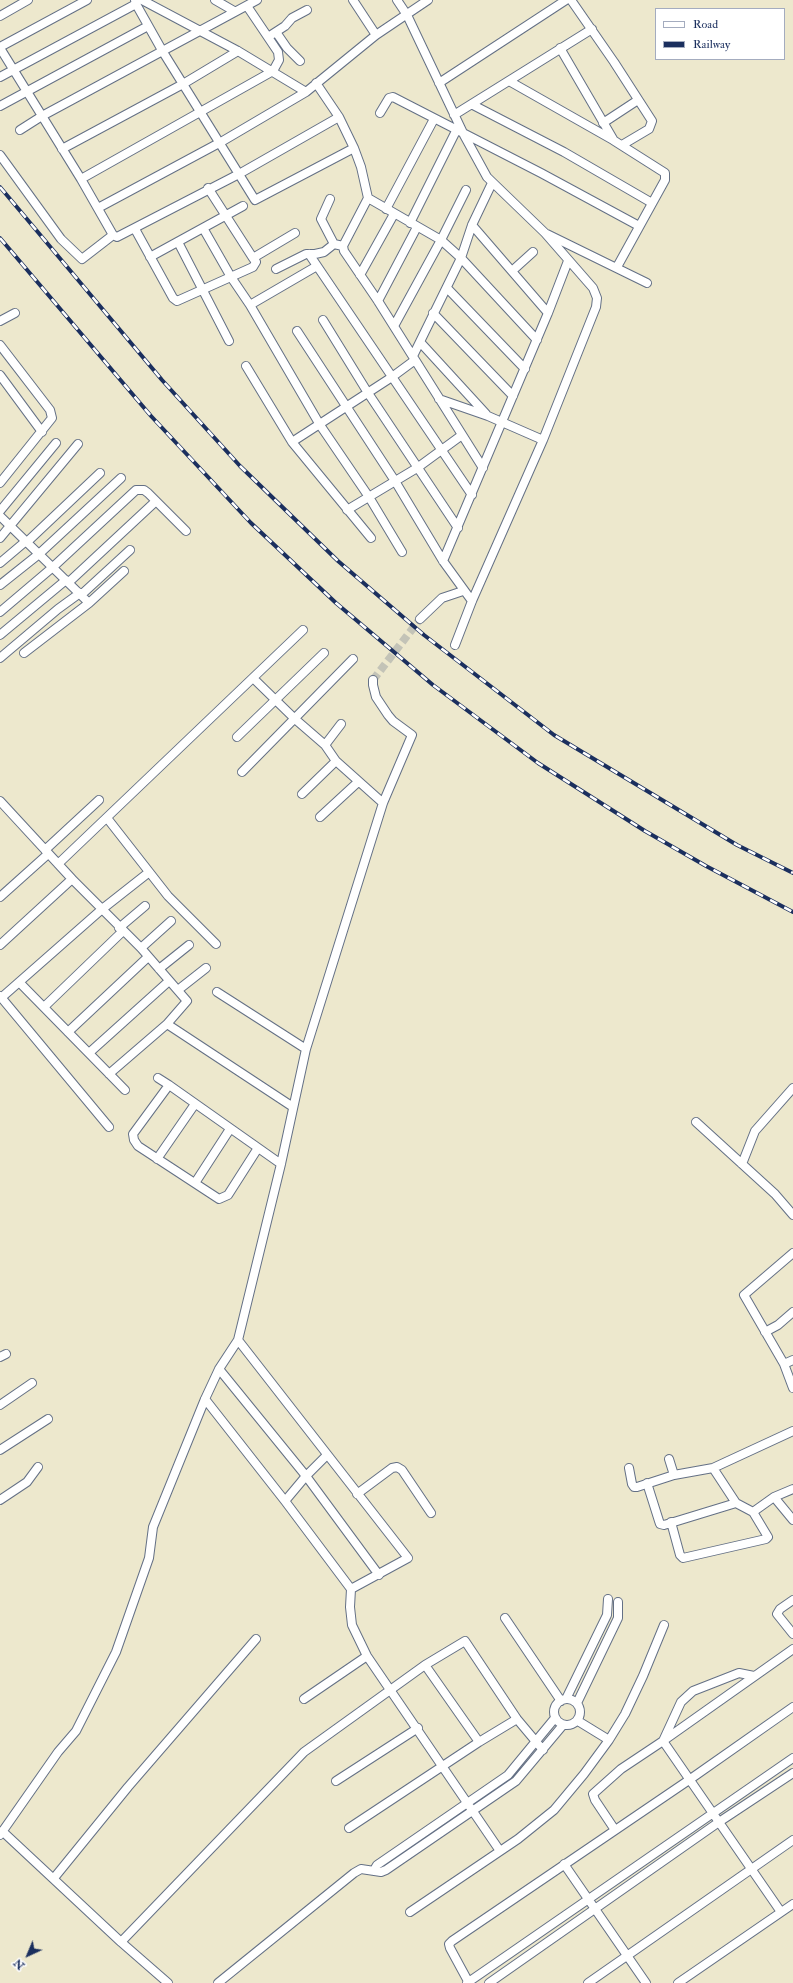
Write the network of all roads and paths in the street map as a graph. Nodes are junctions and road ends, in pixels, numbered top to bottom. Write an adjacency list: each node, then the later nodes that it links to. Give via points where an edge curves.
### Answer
1 (28, 0): 14 (street)
2 (87, 0): 21 (street)
3 (215, 0): 11 (street)
4 (353, 0): 19 (street)
5 (398, 0): 13 (street)
6 (428, 0): 13 (street)
7 (566, 0): 31 (street)
8 (571, 0): 16 (street)
9 (138, 1): 15 (street); 17 (street); 26 (street)
10 (250, 3): 11 (street); 20 (street)
11 (234, 10): 17 (street)
12 (307, 10): 18 (street, via 292,18 286,26)
13 (407, 15): 19 (street); 31 (street)
14 (0, 16)
15 (148, 26): 24 (street); 33 (street)
16 (592, 29): 22 (street); 35 (street)
17 (200, 32): 23 (street); 24 (street)
18 (276, 32): 20 (street); 25 (street)
19 (376, 35): 30 (street)
20 (268, 37): 27 (street, via 279,56)
21 (0, 48): 26 (street)
22 (560, 48): 29 (street); 44 (street)
23 (238, 51): 27 (street); 32 (street)
24 (163, 52): 32 (street); 41 (street)
25 (300, 61)
26 (13, 70): 28 (street); 33 (street)
27 (273, 71): 34 (street); 38 (street)
28 (0, 77)
29 (509, 81): 36 (street); 48 (street)
30 (316, 83): 34 (street); 42 (street)
31 (439, 83): 40 (street)
32 (183, 84): 38 (street); 52 (street)
33 (27, 92): 37 (street); 41 (street)
34 (306, 92): 49 (street)
35 (638, 100): 44 (street); 50 (street, via 652,125)
36 (473, 105): 40 (street); 61 (street, via 564,152)
37 (0, 106)
38 (202, 111): 49 (street); 55 (street)
39 (380, 113): 43 (street, via 391,97)
40 (454, 115): 47 (street)
41 (42, 116): 45 (street); 52 (street)
42 (339, 117): 51 (street); 54 (street)
43 (434, 119): 46 (street); 64 (street)
44 (603, 123): 48 (street)
45 (20, 130)
46 (456, 131): 47 (street); 67 (street)
47 (464, 135): 56 (street); 69 (street)
48 (613, 140): 50 (street)
49 (221, 142): 54 (street); 63 (street)
50 (622, 145): 61 (street, via 665,173 665,180)
51 (354, 148): 54 (street, via 255,200); 59 (street)
52 (62, 149): 55 (street)
53 (0, 155): 74 (street, via 61,239 82,259)
54 (239, 174): 57 (street)
55 (81, 179): 63 (street)
56 (492, 183): 68 (street); 73 (street)
57 (208, 188): 66 (street); 71 (street)
58 (466, 190): 75 (street)
59 (368, 198): 64 (street); 78 (street)
60 (330, 199): 77 (street, via 321,219)
61 (652, 203): 69 (street)
62 (243, 206): 66 (street)
63 (98, 208): 74 (street)
64 (386, 209): 65 (street)
65 (394, 214): 67 (street); 89 (street)
66 (226, 216): 70 (street); 82 (street)
67 (413, 225): 75 (street); 94 (street)
68 (472, 225): 83 (street); 88 (street)
69 (639, 226): 86 (street)
70 (203, 228): 76 (street); 90 (street)
71 (135, 229): 74 (street, via 119,237); 81 (street)
72 (295, 233): 82 (street)
73 (545, 233): 84 (street); 86 (street)
74 (113, 235)
75 (441, 240): 83 (street); 101 (street)
76 (178, 242): 81 (street); 93 (street)
77 (334, 244): 78 (street); 80 (street, via 324,252)
78 (343, 246): 89 (street)
79 (533, 252): 88 (street)
80 (309, 254): 85 (street); 87 (street)
81 (150, 257): 93 (street, via 177,301)
82 (253, 258): 90 (street, via 255,265)
83 (462, 258): 92 (street); 103 (street)
84 (568, 261): 98 (street); 121 (street, via 593,288 597,298 596,307)
85 (317, 266): 95 (street); 111 (street)
86 (617, 267): 91 (street)
87 (276, 269)
88 (512, 271): 98 (street)
89 (360, 275): 94 (street)
90 (231, 277): 93 (street); 95 (street)
91 (647, 283)
92 (447, 288): 97 (street); 109 (street)
93 (203, 290): 104 (street)
94 (378, 301): 101 (street)
95 (250, 305): 118 (street)
96 (15, 313): 100 (street)
97 (433, 313): 105 (street); 113 (street)
98 (548, 313): 103 (street)
99 (323, 320): 112 (street)
100 (0, 321)
101 (394, 326): 107 (street)
102 (296, 331): 115 (street)
103 (537, 340): 109 (street)
104 (229, 341)
105 (420, 342): 107 (street); 116 (street)
106 (0, 345): 119 (street, via 50,410 52,418)
107 (414, 358): 111 (street); 114 (street)
108 (246, 366): 123 (street)
109 (525, 369): 113 (street)
110 (0, 375): 119 (street)
111 (392, 377): 112 (street); 125 (street)
112 (368, 393): 115 (street); 126 (street)
113 (513, 396): 117 (street)
114 (440, 399): 116 (street); 120 (street)
115 (346, 408): 118 (street); 130 (street)
116 (488, 416): 117 (street)
117 (502, 422): 121 (street); 127 (street)
118 (320, 425): 123 (street); 133 (street)
119 (42, 432): 131 (street)
120 (462, 435): 125 (street); 127 (street)
121 (543, 440): 155 (street)
122 (56, 442): 136 (street)
123 (292, 442): 135 (street)
124 (78, 444): 138 (street)
125 (441, 450): 126 (street); 132 (street)
126 (417, 468): 130 (street); 139 (street)
127 (483, 468): 132 (street)
128 (100, 473): 143 (street)
129 (121, 478): 146 (street)
130 (395, 481): 133 (street); 147 (street)
131 (0, 483)
132 (472, 495): 139 (street)
133 (369, 497): 135 (street); 145 (street)
134 (156, 501): 140 (street); 149 (street, via 144,490 136,490); 151 (street)
135 (347, 510): 142 (street)
136 (0, 511)
137 (0, 516): 138 (street)
138 (11, 526): 141 (street); 143 (street)
139 (458, 528): 147 (street)
140 (186, 531)
141 (0, 538)
142 (371, 538)
143 (26, 542): 146 (street); 148 (street)
144 (130, 550): 154 (street)
145 (402, 552)
146 (39, 554): 149 (street); 152 (street)
147 (443, 561): 153 (street)
148 (0, 563)
149 (53, 567): 151 (street); 157 (street)
150 (124, 571): 156 (street)
151 (68, 581): 154 (street); 160 (street)
152 (0, 585)
153 (463, 591): 155 (street); 158 (street, via 442,598)
154 (81, 594): 156 (street); 164 (street, via 58,609)
155 (472, 601): 161 (street)
156 (89, 603): 162 (street)
157 (0, 612)
158 (420, 619)
159 (303, 630): 166 (street)
160 (0, 635)
161 (455, 645)
162 (24, 653)
163 (324, 653): 168 (street)
164 (0, 658)
165 (353, 659): 169 (street)
166 (254, 679): 168 (street); 181 (street)
167 (373, 680): 179 (street, via 376,697 388,716 412,735)
168 (275, 700): 169 (street); 171 (street)
169 (295, 719): 172 (street); 174 (street)
170 (341, 724): 172 (street)
171 (237, 737)
172 (325, 745): 173 (street)
173 (336, 761): 175 (street); 176 (street)
174 (242, 772)
175 (358, 782): 179 (street); 180 (street)
176 (302, 794)
177 (98, 800): 182 (street)
178 (0, 801): 182 (street)
179 (383, 803): 206 (street)
180 (320, 817)
181 (107, 818): 183 (street); 184 (street)
182 (47, 852): 183 (street); 186 (street)
183 (58, 864): 185 (street)
184 (148, 873): 188 (street); 191 (street)
185 (72, 879): 188 (street); 192 (street)
186 (0, 897)
187 (145, 906): 190 (street)
188 (101, 910): 190 (street); 199 (street)
189 (171, 922): 194 (street)
190 (121, 930): 194 (street); 203 (street)
191 (216, 944)
192 (0, 945)
193 (189, 946): 197 (street)
194 (141, 948): 195 (street)
195 (148, 957): 197 (street); 205 (street)
196 (206, 968): 200 (street)
197 (160, 969): 198 (street)
198 (169, 981): 200 (street); 207 (street)
199 (19, 982): 202 (street); 203 (street)
200 (178, 990): 204 (street, via 187,1001)
201 (217, 992): 206 (street)
202 (1, 997): 216 (street)
203 (44, 1007): 205 (street)
204 (167, 1024): 208 (street); 214 (street)
205 (68, 1032): 207 (street)
206 (306, 1049): 214 (street)
207 (89, 1053): 208 (street)
208 (109, 1074): 212 (street)
209 (158, 1078): 210 (street)
210 (169, 1085): 213 (street); 219 (street, via 134,1134 138,1146)
211 (793, 1088): 221 (street, via 754,1131)
212 (125, 1090)
213 (194, 1104): 217 (street); 219 (street)
214 (293, 1107): 220 (street)
215 (696, 1122): 221 (street)
216 (109, 1127)
217 (230, 1129): 218 (street); 222 (street)
218 (258, 1148): 220 (street); 222 (street, via 224,1198 220,1199)
219 (158, 1159): 222 (street)
220 (281, 1164): 229 (street)
221 (742, 1164): 223 (street, via 775,1194)
222 (195, 1183)
223 (793, 1216)
224 (793, 1253): 228 (street, via 744,1295)
225 (793, 1312): 227 (street)
226 (793, 1318): 227 (street)
227 (778, 1325): 228 (street)
228 (765, 1332): 231 (street)
229 (238, 1340): 232 (street); 240 (street)
230 (793, 1360): 231 (street)
231 (784, 1364): 234 (street)
232 (219, 1369): 235 (street); 245 (street)
233 (32, 1383): 236 (street)
234 (793, 1388)
235 (205, 1399): 252 (street); 297 (street, via 153,1527 149,1558 116,1652 76,1731 58,1752)
236 (0, 1405)
237 (48, 1419): 239 (street)
238 (793, 1431): 244 (street)
239 (0, 1450)
240 (326, 1456): 245 (street); 249 (street)
241 (669, 1459): 246 (street)
242 (38, 1467): 251 (street, via 27,1482)
243 (629, 1468): 247 (street, via 634,1487)
244 (713, 1468): 246 (street); 253 (street)
245 (306, 1476): 252 (street); 258 (street)
246 (674, 1476): 247 (street)
247 (647, 1483): 257 (street, via 660,1524)
248 (793, 1489): 250 (street)
249 (357, 1494): 255 (street, via 396,1467 405,1474); 258 (street, via 408,1558)
250 (774, 1497): 254 (street); 256 (street)
251 (0, 1500)
252 (285, 1501): 259 (street)
253 (736, 1503): 254 (street); 257 (street)
254 (753, 1512): 257 (street, via 767,1533 766,1539 687,1558 680,1555)
255 (432, 1513)
256 (793, 1520)
257 (671, 1522)
258 (379, 1574): 259 (street)
259 (351, 1589): 268 (street, via 352,1625)
260 (608, 1599): 273 (street, via 607,1615)
261 (793, 1600): 265 (street, via 780,1608 777,1614)
262 (618, 1602): 274 (street, via 618,1618)
263 (505, 1618): 273 (street)
264 (664, 1625): 281 (street, via 625,1714)
265 (793, 1634)
266 (256, 1638): 303 (street)
267 (793, 1649): 270 (street)
268 (367, 1656): 271 (street); 272 (street)
269 (425, 1665): 271 (street); 277 (street, via 465,1641); 283 (street)
270 (754, 1676): 282 (street); 282 (street, via 739,1673 693,1691 681,1702)
271 (391, 1690): 280 (street); 309 (street, via 304,1752)
272 (304, 1700)
273 (563, 1700): 274 (street); 276 (street, via 555,1708)
274 (577, 1703): 278 (street, via 580,1709)
275 (793, 1707): 289 (street)
276 (555, 1718): 279 (street); 284 (street)
277 (517, 1719): 283 (street); 284 (street)
278 (578, 1721): 279 (street, via 571,1725); 281 (street)
279 (563, 1725): 285 (street)
280 (418, 1728): 287 (street); 290 (street)
281 (609, 1740): 299 (street, via 554,1810)
282 (663, 1741): 289 (street); 296 (street, via 622,1769 593,1794 594,1800)
283 (479, 1742): 287 (street)
284 (536, 1743): 285 (street); 291 (street, via 508,1775)
285 (543, 1750): 292 (street, via 516,1781)
286 (793, 1758): 293 (street)
287 (442, 1766): 291 (street); 295 (street)
288 (793, 1773): 294 (street)
289 (688, 1780): 293 (street); 296 (street)
290 (336, 1781)
291 (467, 1803): 292 (street); 302 (street)
292 (472, 1811): 299 (street); 302 (street, via 393,1866 381,1872)
293 (713, 1813): 294 (street); 304 (street)
294 (719, 1822): 301 (street); 306 (street)
295 (349, 1828)
296 (615, 1830): 300 (street)
297 (1, 1833): 303 (street)
298 (793, 1840): 301 (street)
299 (500, 1851): 307 (street)
300 (564, 1864): 304 (street); 311 (street, via 449,1944)
301 (751, 1868): 308 (street); 310 (street)
302 (374, 1870): 313 (street, via 361,1869 354,1873)
303 (54, 1878): 309 (street)
304 (588, 1899): 306 (street); 311 (street)
305 (793, 1904): 308 (street)
306 (596, 1909): 310 (street); 314 (street)
307 (410, 1912)
308 (781, 1912): 317 (street)
309 (121, 1942): 312 (street)
310 (628, 1955): 315 (street); 316 (street)
311 (468, 1982)
312 (168, 1983)
313 (218, 1983)
314 (489, 1983)
315 (588, 1983)
316 (646, 1983)
317 (678, 1983)

